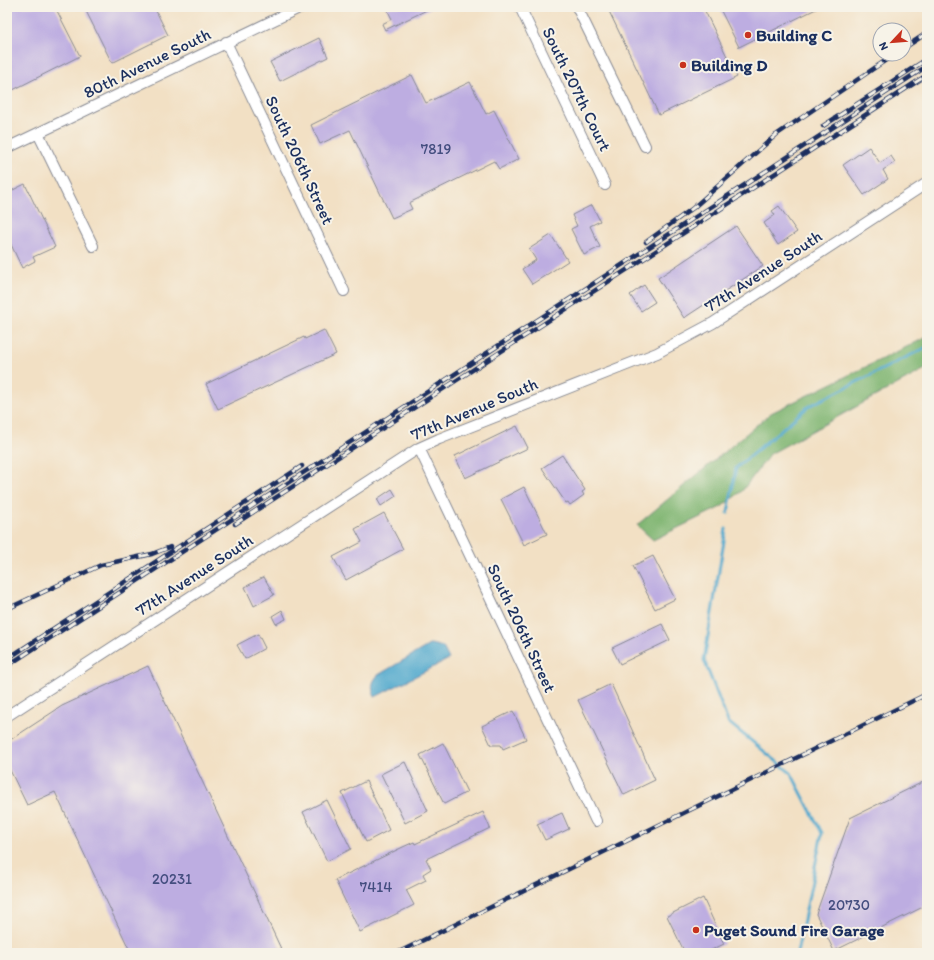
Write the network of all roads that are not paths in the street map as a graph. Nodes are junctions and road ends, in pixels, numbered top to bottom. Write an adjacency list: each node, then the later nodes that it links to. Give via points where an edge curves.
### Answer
1 (301, 7): 4 (street, 80th Avenue South)
2 (520, 7): 9 (street, South 207th Court)
3 (577, 7): 6 (street)
4 (226, 42): 5 (street, 80th Avenue South); 11 (street, South 206th Street)
5 (38, 133): 7 (street, 80th Avenue South); 10 (street)
6 (645, 146)
7 (7, 148)
8 (927, 183): 12 (street, 77th Avenue South, via 680,342)
9 (605, 185)
10 (93, 246)
11 (344, 291)
12 (419, 448): 13 (street, 77th Avenue South); 14 (street, South 206th Street)
13 (7, 716)
14 (596, 821)

